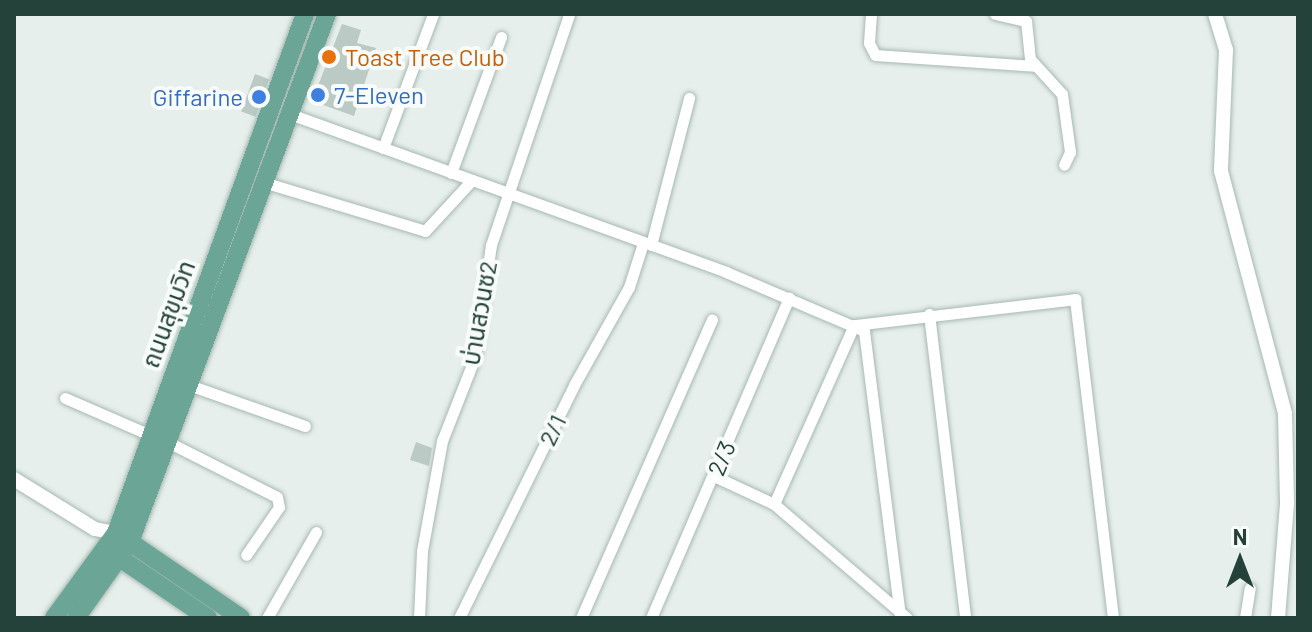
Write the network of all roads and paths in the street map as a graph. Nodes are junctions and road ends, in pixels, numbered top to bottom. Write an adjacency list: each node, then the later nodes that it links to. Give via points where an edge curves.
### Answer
1 (305, 14): 26 (main road, ถนนสุขุมวิท)
2 (327, 14): 11 (main road, ถนนสุขุมวิท)
3 (433, 14): 12 (street)
4 (569, 14): 17 (street, บ่านสวนซ2)
5 (871, 14): 9 (street, via 869,43 875,55)
6 (995, 14): 9 (street, via 1026,21 1026,48)
7 (1215, 14): 48 (street, via 1226,50 1221,171 1285,414 1287,504)
8 (501, 37): 14 (street)
9 (1035, 66): 13 (street, via 1058,85 1064,101 1070,152)
10 (689, 98): 18 (street, 2/1)
11 (290, 114): 12 (street); 16 (main road, ถนนสุขุมวิท)
12 (383, 148): 14 (street)
13 (1064, 165)
14 (451, 173): 15 (street)
15 (472, 180): 16 (street, via 425,231); 17 (street)
16 (263, 182): 23 (main road, ถนนสุขุมวิท)
17 (509, 194): 18 (street); 41 (street, บ่านสวนซ2, via 491,245 475,357 442,441 422,551)
18 (647, 244): 19 (street); 42 (street, 2/1)
19 (789, 297): 22 (street); 28 (street, 2/3)
20 (929, 314): 22 (street); 45 (street); 46 (street, via 1075,299)
21 (712, 319): 43 (street)
22 (854, 325): 30 (street); 35 (street, via 869,343)
23 (189, 385): 25 (street); 27 (main road, ถนนสุขุมวิท)
24 (65, 398): 26 (street)
25 (305, 426)
26 (150, 435): 32 (main road, ถนนสุขุมวิท)
27 (168, 442): 32 (main road, ถนนสุขุมวิท); 33 (street, via 277,497 279,507)
28 (714, 476): 30 (street); 44 (street, 2/3)
29 (14, 479): 32 (street)
30 (774, 504): 35 (street)
31 (316, 532): 40 (street)
32 (118, 546): 36 (main road, ถนนสุขุมวิท); 37 (main road, ถนนสุขุมวิท); 38 (main road); 39 (main road)
33 (246, 555)
34 (1250, 588): 47 (street)
35 (903, 616)
36 (54, 618)
37 (76, 618)
38 (208, 618)
39 (241, 618)
40 (267, 618)
41 (419, 618)
42 (459, 618)
43 (581, 618)
44 (651, 618)
45 (965, 618)
46 (1113, 618)
47 (1245, 618)
48 (1278, 618)

